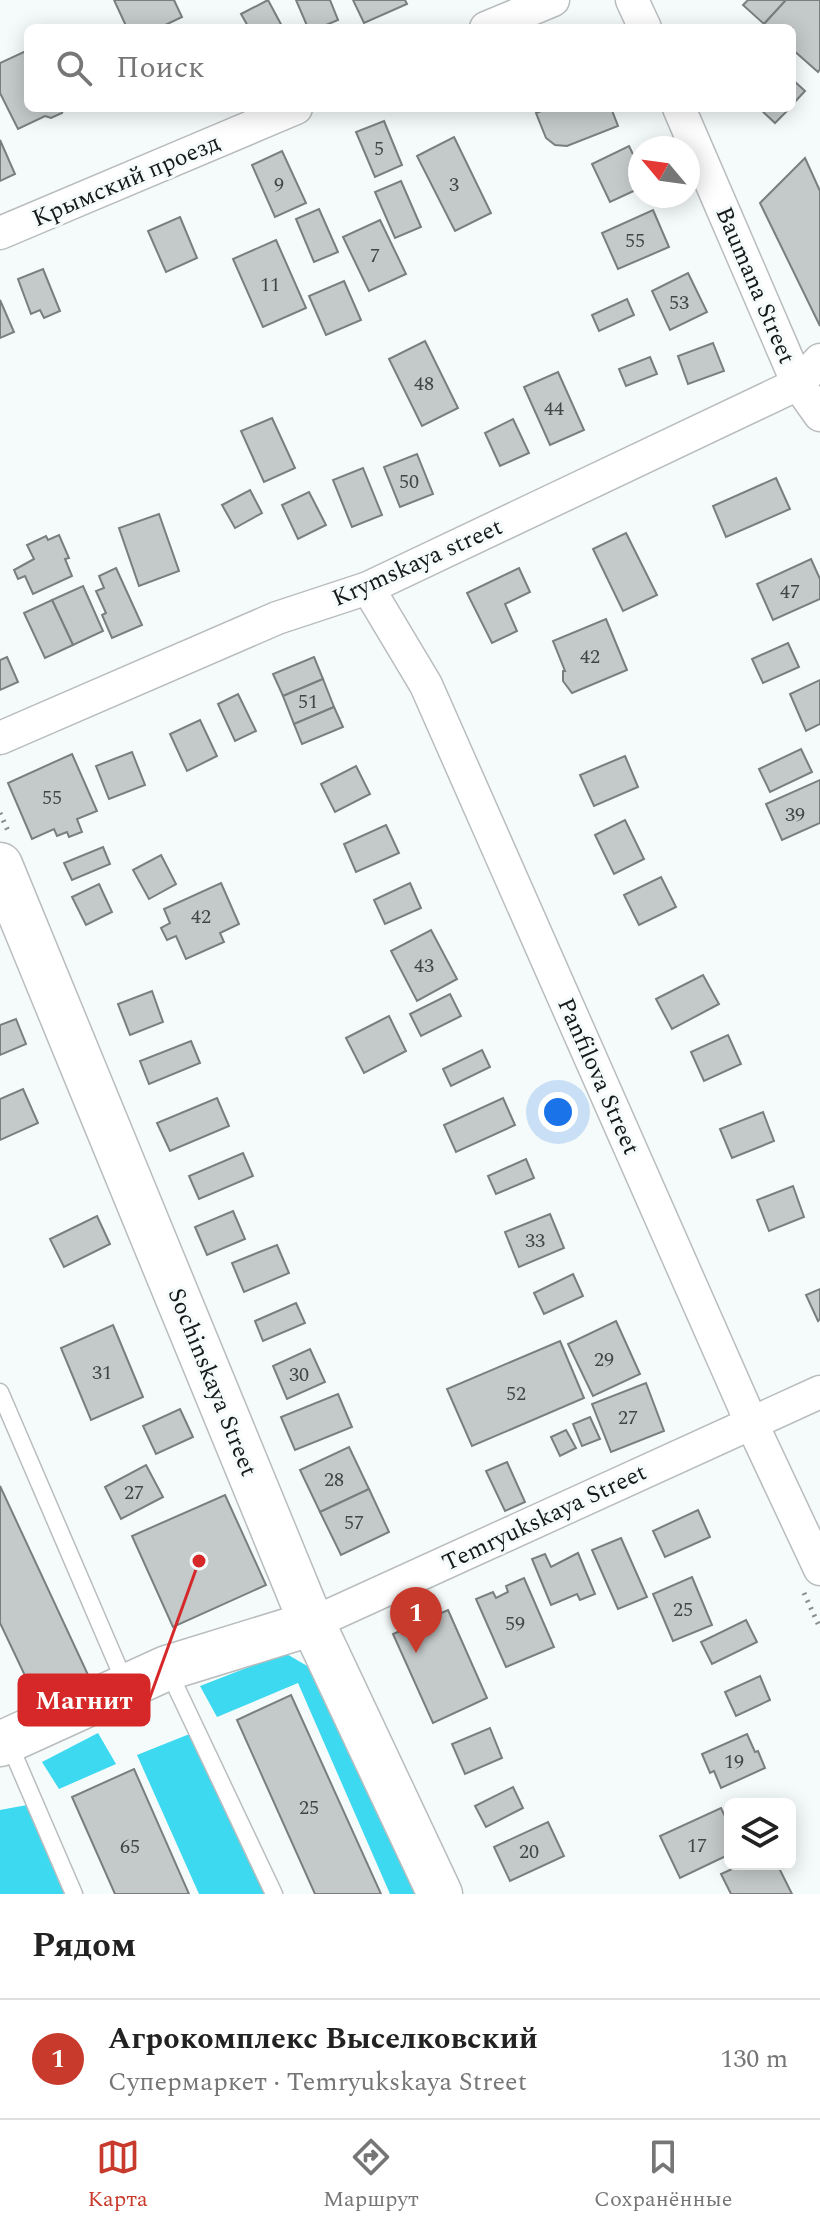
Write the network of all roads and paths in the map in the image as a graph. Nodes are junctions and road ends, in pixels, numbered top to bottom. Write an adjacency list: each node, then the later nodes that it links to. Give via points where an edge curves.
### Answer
1 (553, 0): 3 (street)
2 (632, 0): 4 (street)
3 (496, 24)
4 (643, 24)
5 (287, 112): 7 (street, Крымский проезд)
6 (681, 112): 9 (street, Baumana Street)
7 (0, 233)
8 (820, 360): 9 (street, Krymskaya street)
9 (798, 384): 10 (street, Baumana Street); 11 (street, Krymskaya street)
10 (820, 415)
11 (368, 588): 12 (street, Krymskaya street, via 277,618); 16 (street, Panfilova Street, via 426,685)
12 (0, 738)
13 (0, 865): 18 (street, Sochinskaya Street)
14 (0, 1392): 20 (lane)
15 (820, 1392): 16 (street, Temryukskaya Street)
16 (751, 1422): 17 (street, Panfilova Street); 18 (street, Temryukskaya Street)
17 (820, 1569)
18 (313, 1623): 19 (street, Temryukskaya Street); 24 (street, Sochinskaya Street)
19 (167, 1668): 20 (street, Temryukskaya Street); 23 (lane)
20 (126, 1687): 21 (street, Temryukskaya Street)
21 (3, 1736): 22 (lane)
22 (74, 1894)
23 (274, 1894)
24 (440, 1894)

